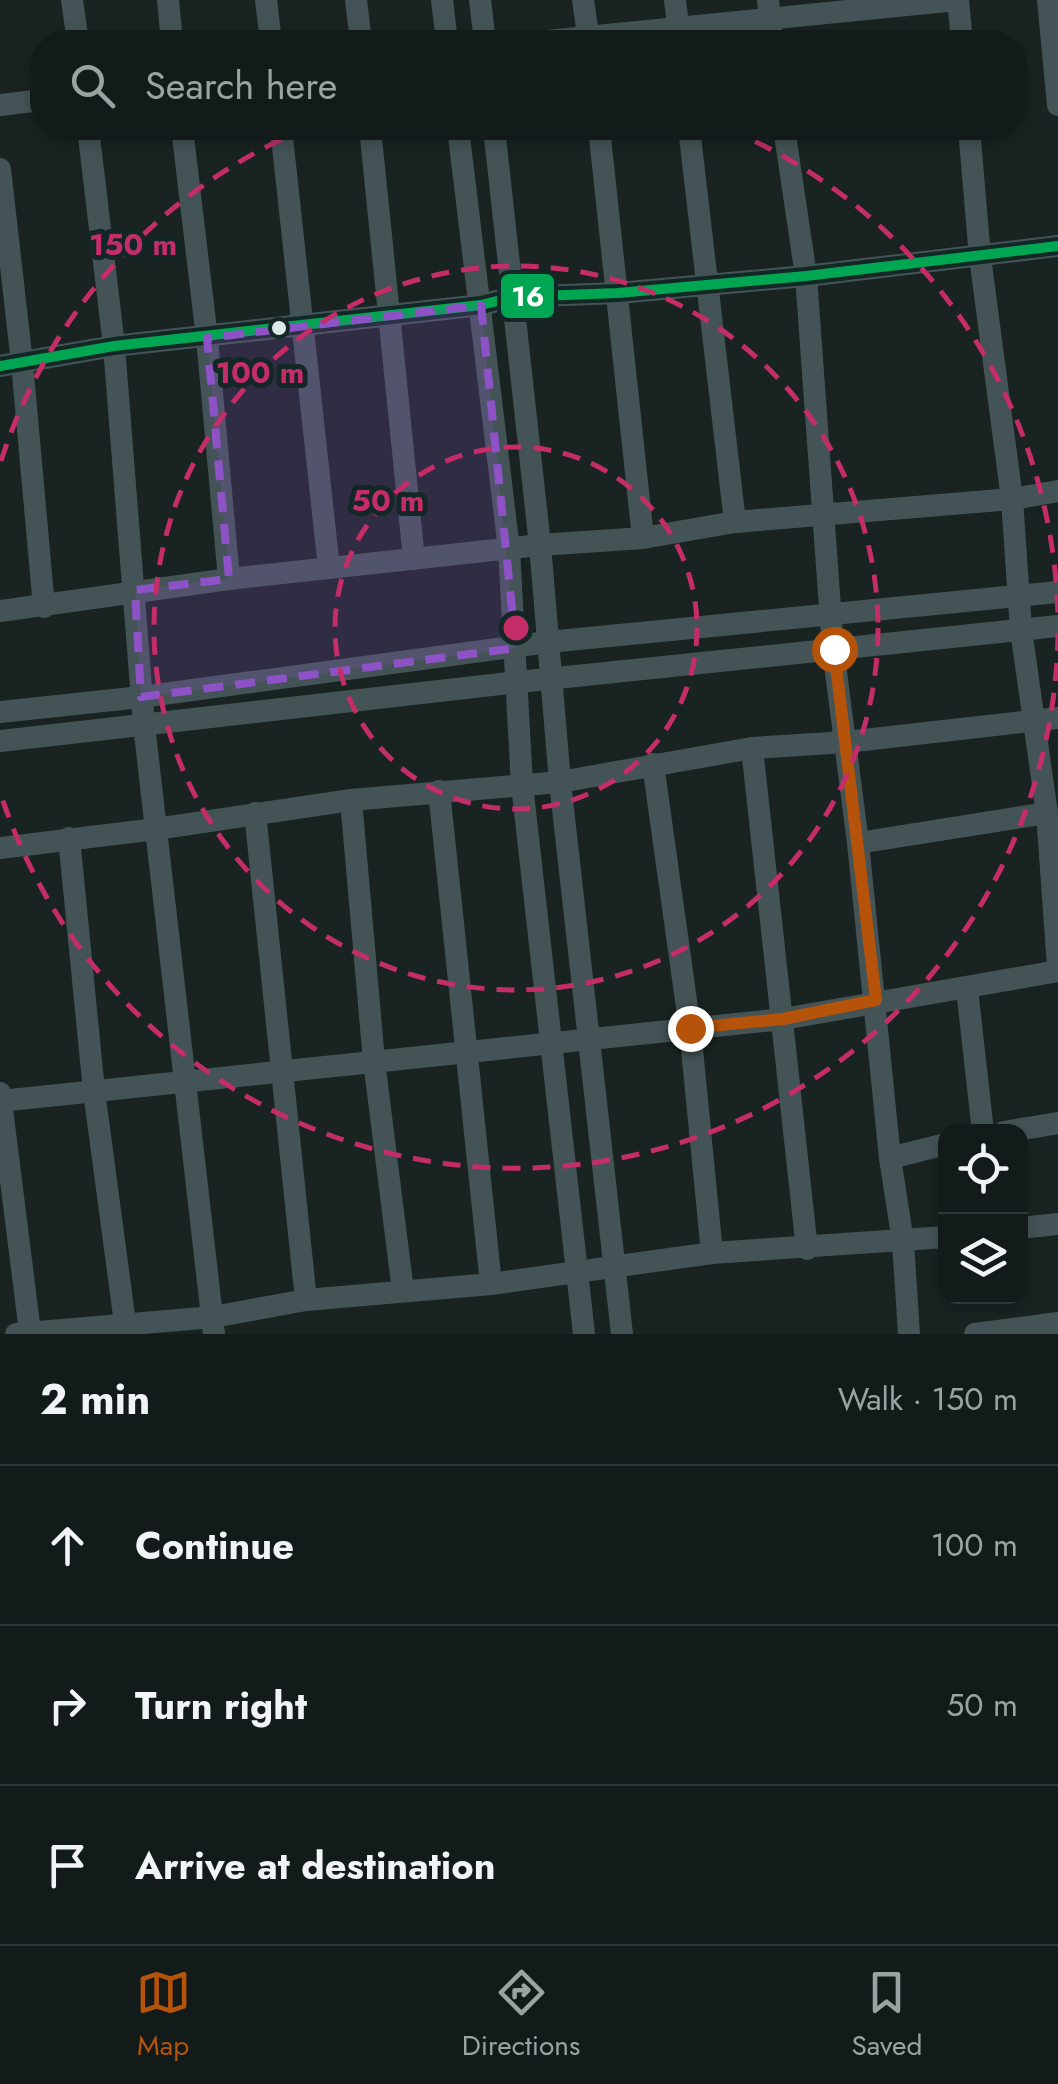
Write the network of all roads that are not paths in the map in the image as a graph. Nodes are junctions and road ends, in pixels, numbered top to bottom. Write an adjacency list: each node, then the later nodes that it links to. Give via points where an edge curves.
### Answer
1 (72, 0): 13 (street)
2 (168, 0): 14 (street)
3 (266, 0): 15 (street)
4 (356, 0): 16 (street)
5 (442, 0): 17 (street)
6 (480, 0): 18 (street)
7 (583, 0): 19 (street)
8 (675, 0): 20 (street)
9 (957, 0): 11 (street); 22 (street)
10 (1048, 0): 25 (street)
11 (873, 5): 12 (street)
12 (770, 20): 21 (street)
13 (76, 30)
14 (171, 30)
15 (270, 30)
16 (360, 30)
17 (446, 30)
18 (483, 30)
19 (587, 30)
20 (678, 30)
21 (713, 30)
22 (961, 30)
23 (30, 101): 24 (street)
24 (0, 105)
25 (1058, 105)
26 (89, 140): 47 (street)
27 (183, 140): 46 (street)
28 (282, 140): 45 (street)
29 (371, 140): 44 (street)
30 (460, 140): 43 (street)
31 (495, 140): 42 (street)
32 (599, 140): 41 (street)
33 (690, 140): 40 (street)
34 (786, 140): 39 (street)
35 (970, 140): 38 (street)
36 (0, 170): 48 (street)
37 (1058, 246): 38 (street)
38 (980, 256): 39 (street); 50 (street)
39 (806, 276): 40 (street); 51 (street)
40 (706, 286): 41 (street); 52 (street)
41 (618, 293): 42 (street); 53 (street)
42 (512, 298): 43 (street); 54 (street)
43 (481, 305): 44 (street); 55 (street)
44 (388, 316): 45 (street); 56 (street)
45 (304, 326): 46 (street); 57 (street)
46 (206, 338): 47 (street); 58 (street)
47 (114, 346): 48 (street); 59 (street)
48 (11, 365): 62 (street)
49 (1058, 490): 50 (street)
50 (1012, 499): 51 (street); 61 (street)
51 (825, 516): 52 (street); 64 (street)
52 (735, 522): 53 (street)
53 (643, 538): 54 (street)
54 (540, 545): 55 (street); 67 (street)
55 (509, 549): 56 (street); 68 (street)
56 (414, 559): 57 (street)
57 (329, 568): 58 (street)
58 (229, 579): 59 (street)
59 (134, 590): 62 (street); 72 (street)
60 (1058, 592): 61 (street)
61 (1018, 596): 64 (street); 66 (street)
62 (44, 606): 63 (street)
63 (0, 611)
64 (832, 616): 67 (street); 69 (street)
65 (1058, 626): 66 (street)
66 (1021, 630): 69 (street); 75 (street)
67 (548, 642): 68 (street); 70 (street)
68 (516, 648): 71 (street); 72 (street)
69 (834, 649): 70 (street); 78 (street)
70 (552, 679): 71 (street); 81 (street)
71 (518, 682): 76 (street); 82 (street)
72 (142, 697): 73 (street); 76 (street)
73 (0, 712)
74 (1058, 718): 75 (street)
75 (1034, 720): 78 (street); 85 (street)
76 (144, 725): 77 (street); 87 (street)
77 (0, 741)
78 (846, 742): 79 (street); 89 (street)
79 (752, 748): 80 (street); 94 (street)
80 (653, 764): 81 (street); 95 (street)
81 (560, 782): 82 (street); 96 (street)
82 (522, 785): 83 (street); 97 (street)
83 (439, 791): 84 (street); 98 (street)
84 (351, 800): 86 (street); 99 (street)
85 (1047, 812): 89 (street); 91 (street)
86 (255, 813): 87 (street); 100 (street)
87 (156, 829): 88 (street); 101 (street)
88 (69, 838): 90 (street); 102 (street)
89 (858, 842): 93 (street)
90 (0, 848)
91 (1058, 969): 92 (street)
92 (966, 989): 93 (street); 106 (street)
93 (876, 1000): 94 (street); 109 (street)
94 (783, 1019): 95 (street); 114 (street)
95 (690, 1028): 96 (street); 115 (street)
96 (588, 1039): 97 (street); 116 (street)
97 (550, 1043): 98 (street); 117 (street)
98 (469, 1050): 99 (street); 118 (street)
99 (374, 1061): 100 (street); 119 (street)
100 (283, 1070): 101 (street); 120 (street)
101 (186, 1080): 102 (street); 123 (street)
102 (94, 1091): 104 (street); 121 (street)
103 (0, 1093): 104 (street)
104 (0, 1101): 124 (street)
105 (1058, 1123): 107 (street)
106 (982, 1124)
107 (1028, 1128)
108 (938, 1146): 109 (street)
109 (890, 1158): 113 (street)
110 (1058, 1224): 111 (street)
111 (1028, 1227)
112 (938, 1238): 113 (street)
113 (902, 1242): 114 (street); 127 (street)
114 (806, 1249): 115 (street)
115 (712, 1254): 116 (street)
116 (617, 1268): 117 (street); 126 (street)
117 (578, 1274): 118 (street); 125 (street)
118 (491, 1284): 119 (street)
119 (402, 1291): 120 (street)
120 (306, 1300): 123 (street)
121 (126, 1323): 123 (street); 124 (street)
122 (1058, 1324): 128 (street)
123 (214, 1325)
124 (23, 1333)
125 (584, 1334)
126 (622, 1334)
127 (909, 1334)
128 (975, 1334)

